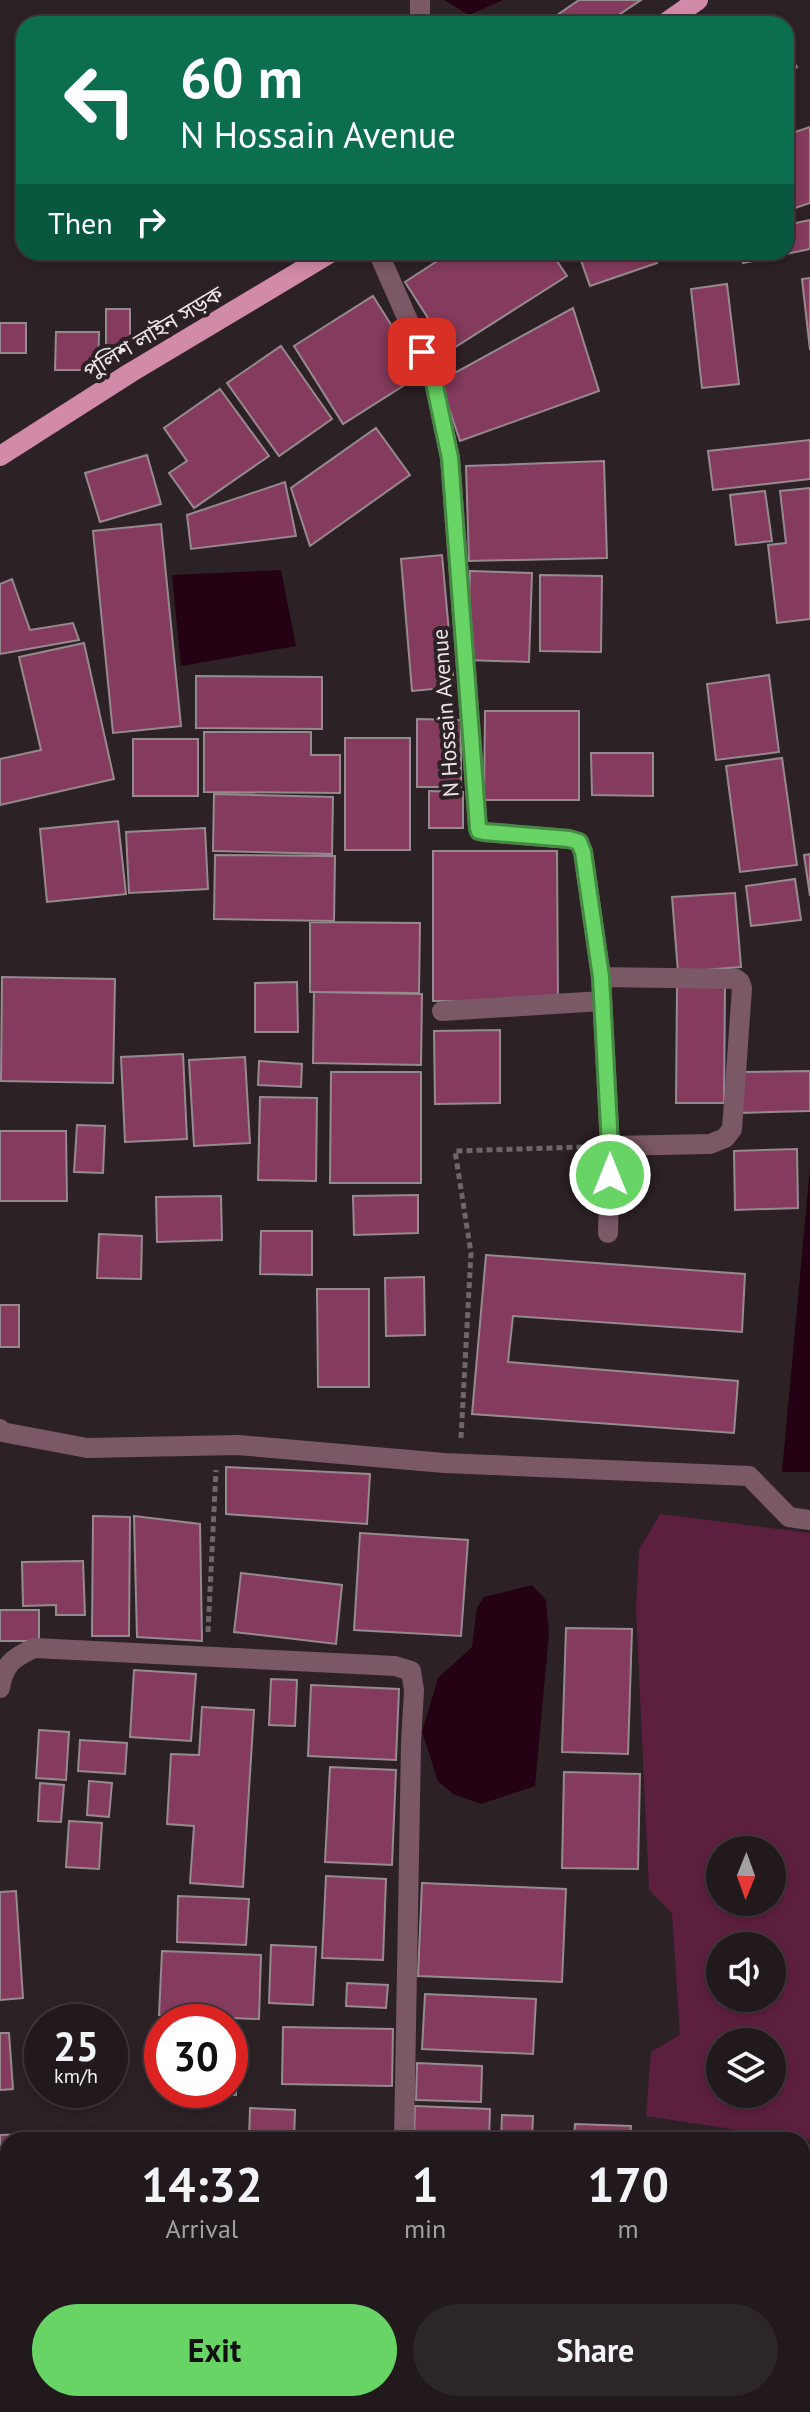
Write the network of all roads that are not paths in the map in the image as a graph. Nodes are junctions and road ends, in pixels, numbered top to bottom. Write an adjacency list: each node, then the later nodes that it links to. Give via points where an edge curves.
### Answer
1 (698, 0): 2 (main road)
2 (675, 16)
3 (319, 260): 5 (main road, পুলিশ লাইন সড়ক)
4 (382, 260): 6 (street, N Hossain Avenue, via 433,377 450,458 478,828 579,842)
5 (0, 456)
6 (601, 977): 7 (street, N Hossain Avenue); 9 (street, via 736,979 742,988 732,1129 725,1138 710,1144)
7 (602, 1001): 8 (street); 9 (street, N Hossain Avenue)
8 (442, 1011)
9 (610, 1146): 10 (street, N Hossain Avenue)
10 (608, 1233)
11 (0, 1429): 12 (street, via 87,1448 238,1445 459,1463 749,1476 789,1517)
12 (810, 1520)
13 (0, 1688): 14 (street, via 2,1674 15,1657 34,1648 395,1666 411,1671)
14 (404, 2132)

